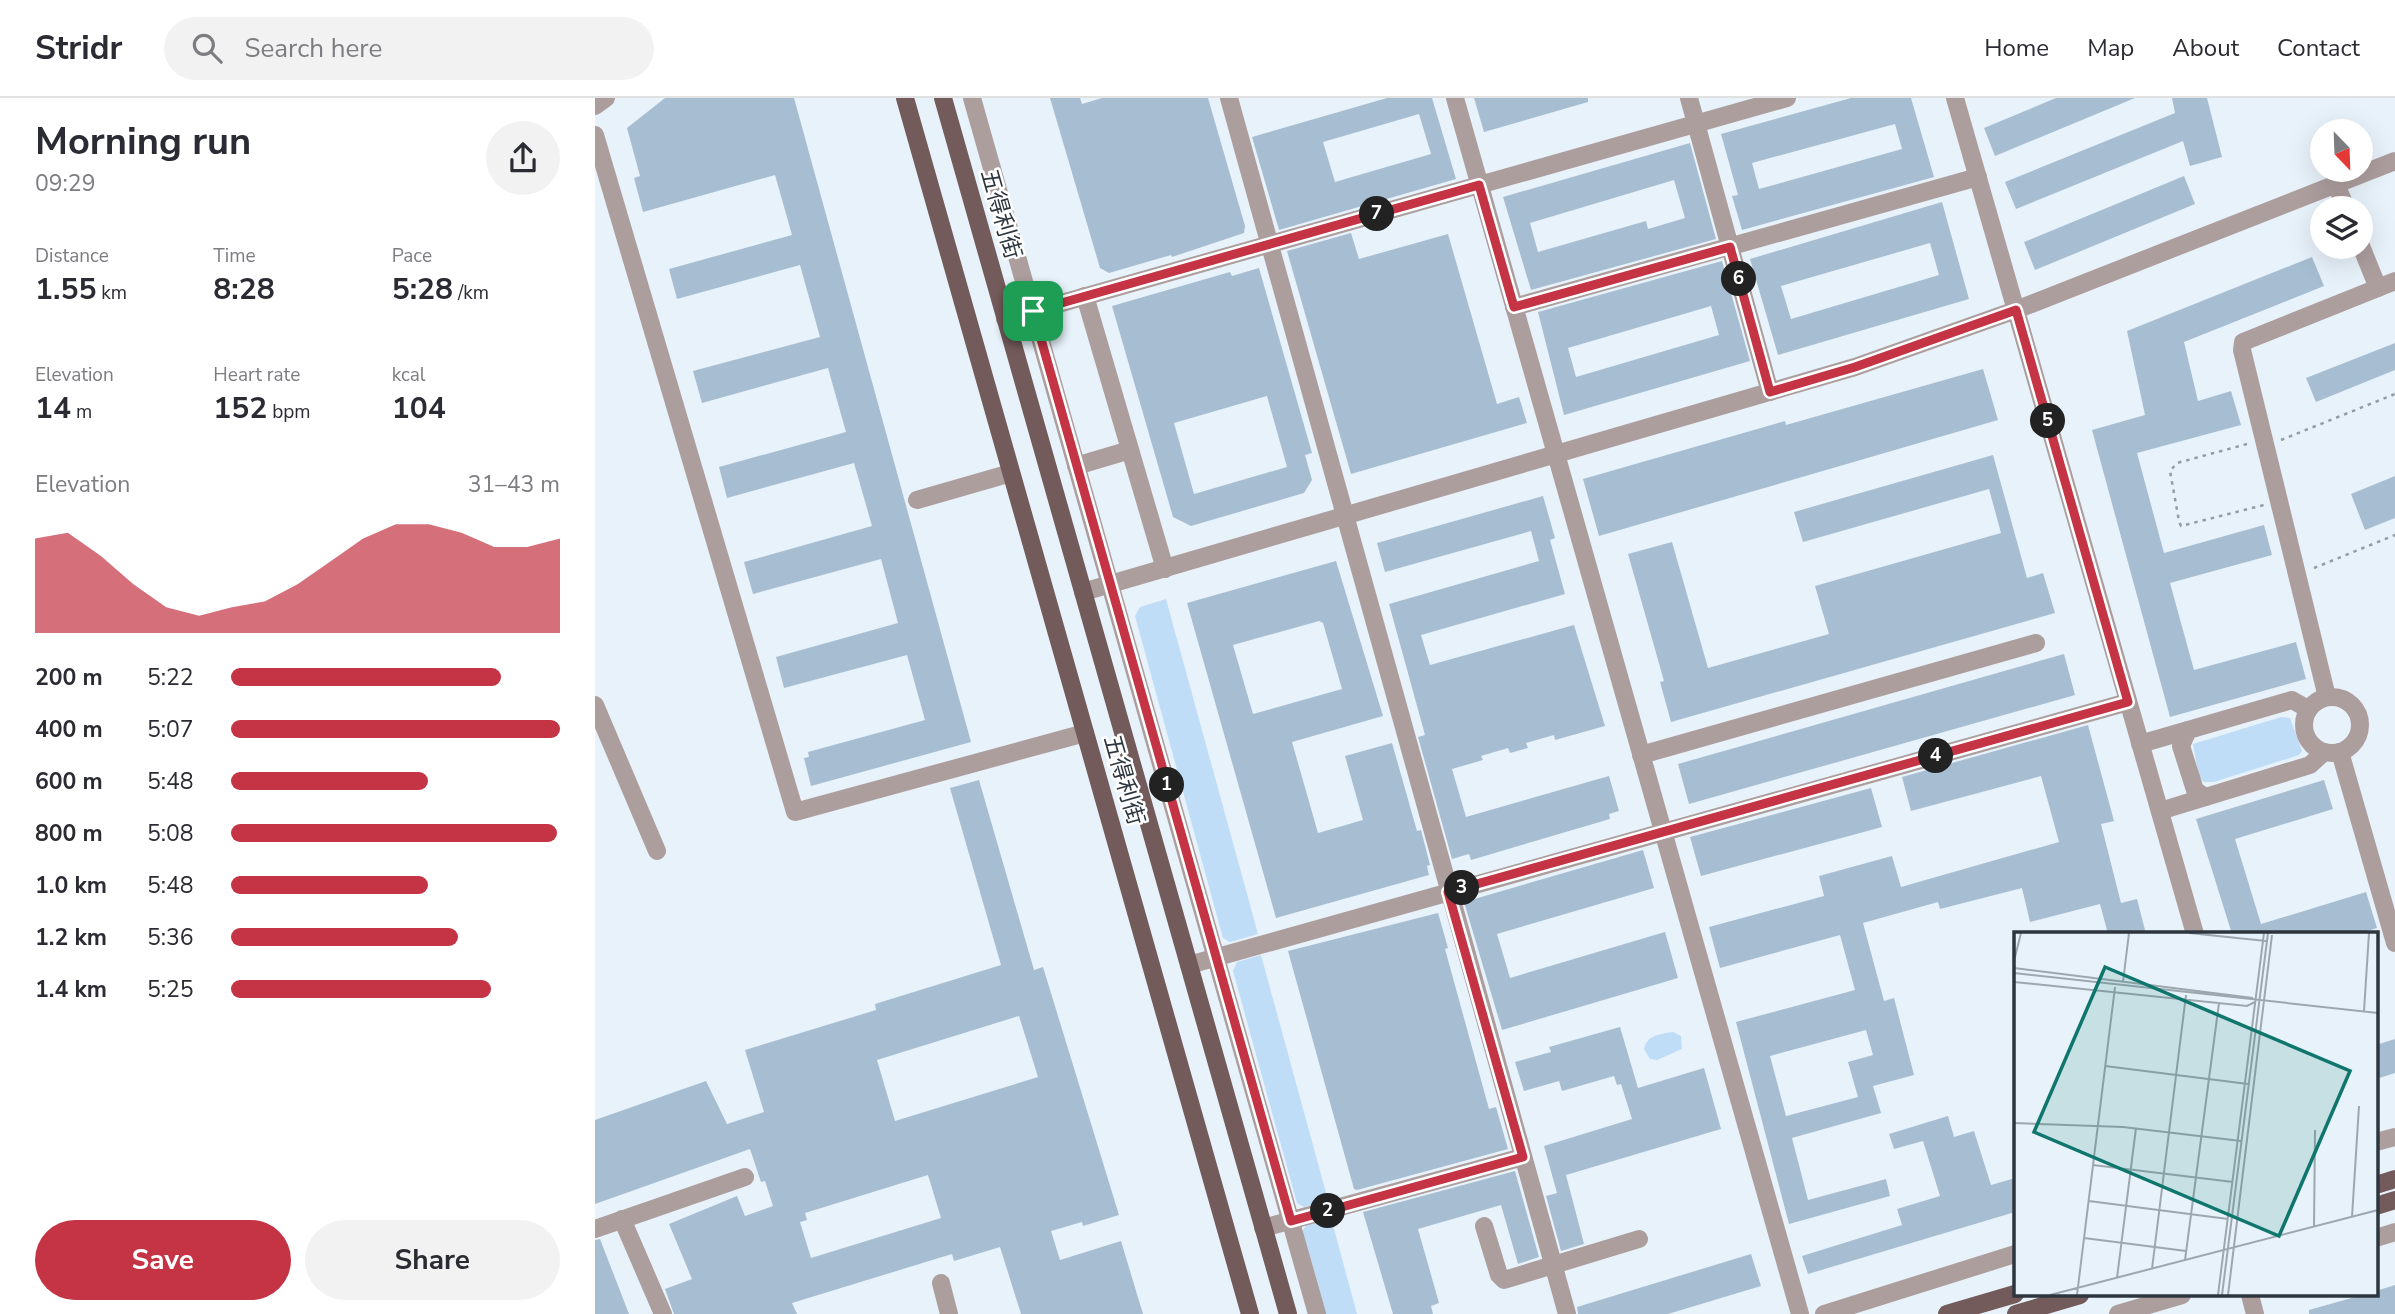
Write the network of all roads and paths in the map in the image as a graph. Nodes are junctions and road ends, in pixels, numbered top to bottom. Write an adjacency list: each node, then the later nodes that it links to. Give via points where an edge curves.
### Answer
1 (606, 98): 10 (street)
2 (905, 98): 34 (main road, 五得利街)
3 (943, 98): 27 (main road, 五得利街)
4 (972, 98): 26 (street)
5 (1229, 98): 18 (street)
6 (1455, 98): 16 (street)
7 (1689, 98): 11 (street)
8 (1787, 98): 11 (street)
9 (1955, 98): 14 (street)
10 (595, 106)
11 (1696, 124): 16 (street); 19 (street)
12 (595, 135): 49 (street, via 795,811)
13 (2395, 161): 15 (street)
14 (1978, 177): 19 (street); 25 (street)
15 (2336, 184): 17 (street); 25 (street)
16 (1479, 185): 18 (street); 24 (street)
17 (2341, 196)
18 (1269, 244): 23 (street); 37 (street)
19 (1730, 247): 24 (street); 28 (street)
20 (2366, 259): 22 (street)
21 (2395, 281): 22 (street)
22 (2378, 288): 30 (street, via 2243,342)
23 (1086, 296): 26 (street); 31 (street)
24 (1514, 307): 32 (street)
25 (2016, 310): 28 (street); 45 (street)
26 (1033, 311): 27 (street); 33 (street)
27 (1005, 319): 42 (main road, 五得利街)
28 (1770, 392): 32 (street)
29 (2395, 394): 30 (path)
30 (2265, 443): 36 (street); 36 (path, via 2178,463 2170,471 2173,498 2181,526)
31 (1130, 450): 33 (street); 39 (street)
32 (1556, 454): 37 (street); 52 (street)
33 (1076, 466): 41 (street)
34 (1011, 473): 35 (street); 49 (main road, 五得利街)
35 (917, 500)
36 (2279, 501): 40 (street)
37 (1344, 516): 39 (street); 57 (street)
38 (2395, 535): 40 (path)
39 (1165, 569): 41 (street)
40 (2297, 575): 44 (street)
41 (1110, 584): 42 (street); 60 (street)
42 (1083, 592): 61 (main road, 五得利街)
43 (2036, 643): 52 (street)
44 (2326, 697): 47 (street); 51 (street, via 2347,700 2361,721 2353,744)
45 (2128, 702): 50 (street); 55 (street)
46 (595, 705): 56 (street)
47 (2308, 709): 48 (street, via 2292,700); 51 (street, via 2305,734 2312,746)
48 (2188, 730): 50 (street); 53 (street, via 2181,746 2195,790)
49 (1085, 733): 87 (main road, 五得利街)
50 (2140, 744): 54 (street)
51 (2332, 752): 53 (street, via 2310,765); 59 (street)
52 (1641, 755): 55 (street)
53 (2205, 797): 54 (street)
54 (2160, 811): 58 (street)
55 (1663, 832): 57 (street); 91 (street)
56 (657, 851)
57 (1448, 892): 60 (street); 64 (street)
58 (2194, 932)
59 (2395, 943)
60 (1216, 957): 61 (street); 71 (street)
61 (1189, 965): 73 (main road, 五得利街)
62 (2395, 1137): 63 (street)
63 (2378, 1141)
64 (1523, 1157): 71 (street); 79 (street)
65 (745, 1177): 70 (street)
66 (2395, 1179): 67 (main road)
67 (2378, 1184)
68 (2395, 1200): 69 (main road)
69 (2378, 1205)
70 (622, 1219): 74 (street); 85 (street)
71 (1291, 1221): 73 (street); 89 (street)
72 (1484, 1226): 79 (street, via 1504,1280)
73 (1263, 1228): 88 (main road, 五得利街)
74 (595, 1229)
75 (2395, 1232): 76 (street)
76 (2378, 1237)
77 (1639, 1239): 79 (street)
78 (2014, 1254): 92 (street)
79 (1553, 1265): 90 (street)
80 (941, 1283): 86 (street)
81 (2014, 1294): 93 (main road)
82 (2077, 1296): 94 (main road)
83 (2179, 1296): 95 (street)
84 (2250, 1296): 96 (street)
85 (663, 1314)
86 (949, 1314)
87 (1250, 1314)
88 (1288, 1314)
89 (1317, 1314)
90 (1567, 1314)
91 (1800, 1314)
92 (1824, 1314)
93 (1947, 1314)
94 (2016, 1314)
95 (2118, 1314)
96 (2255, 1314)

